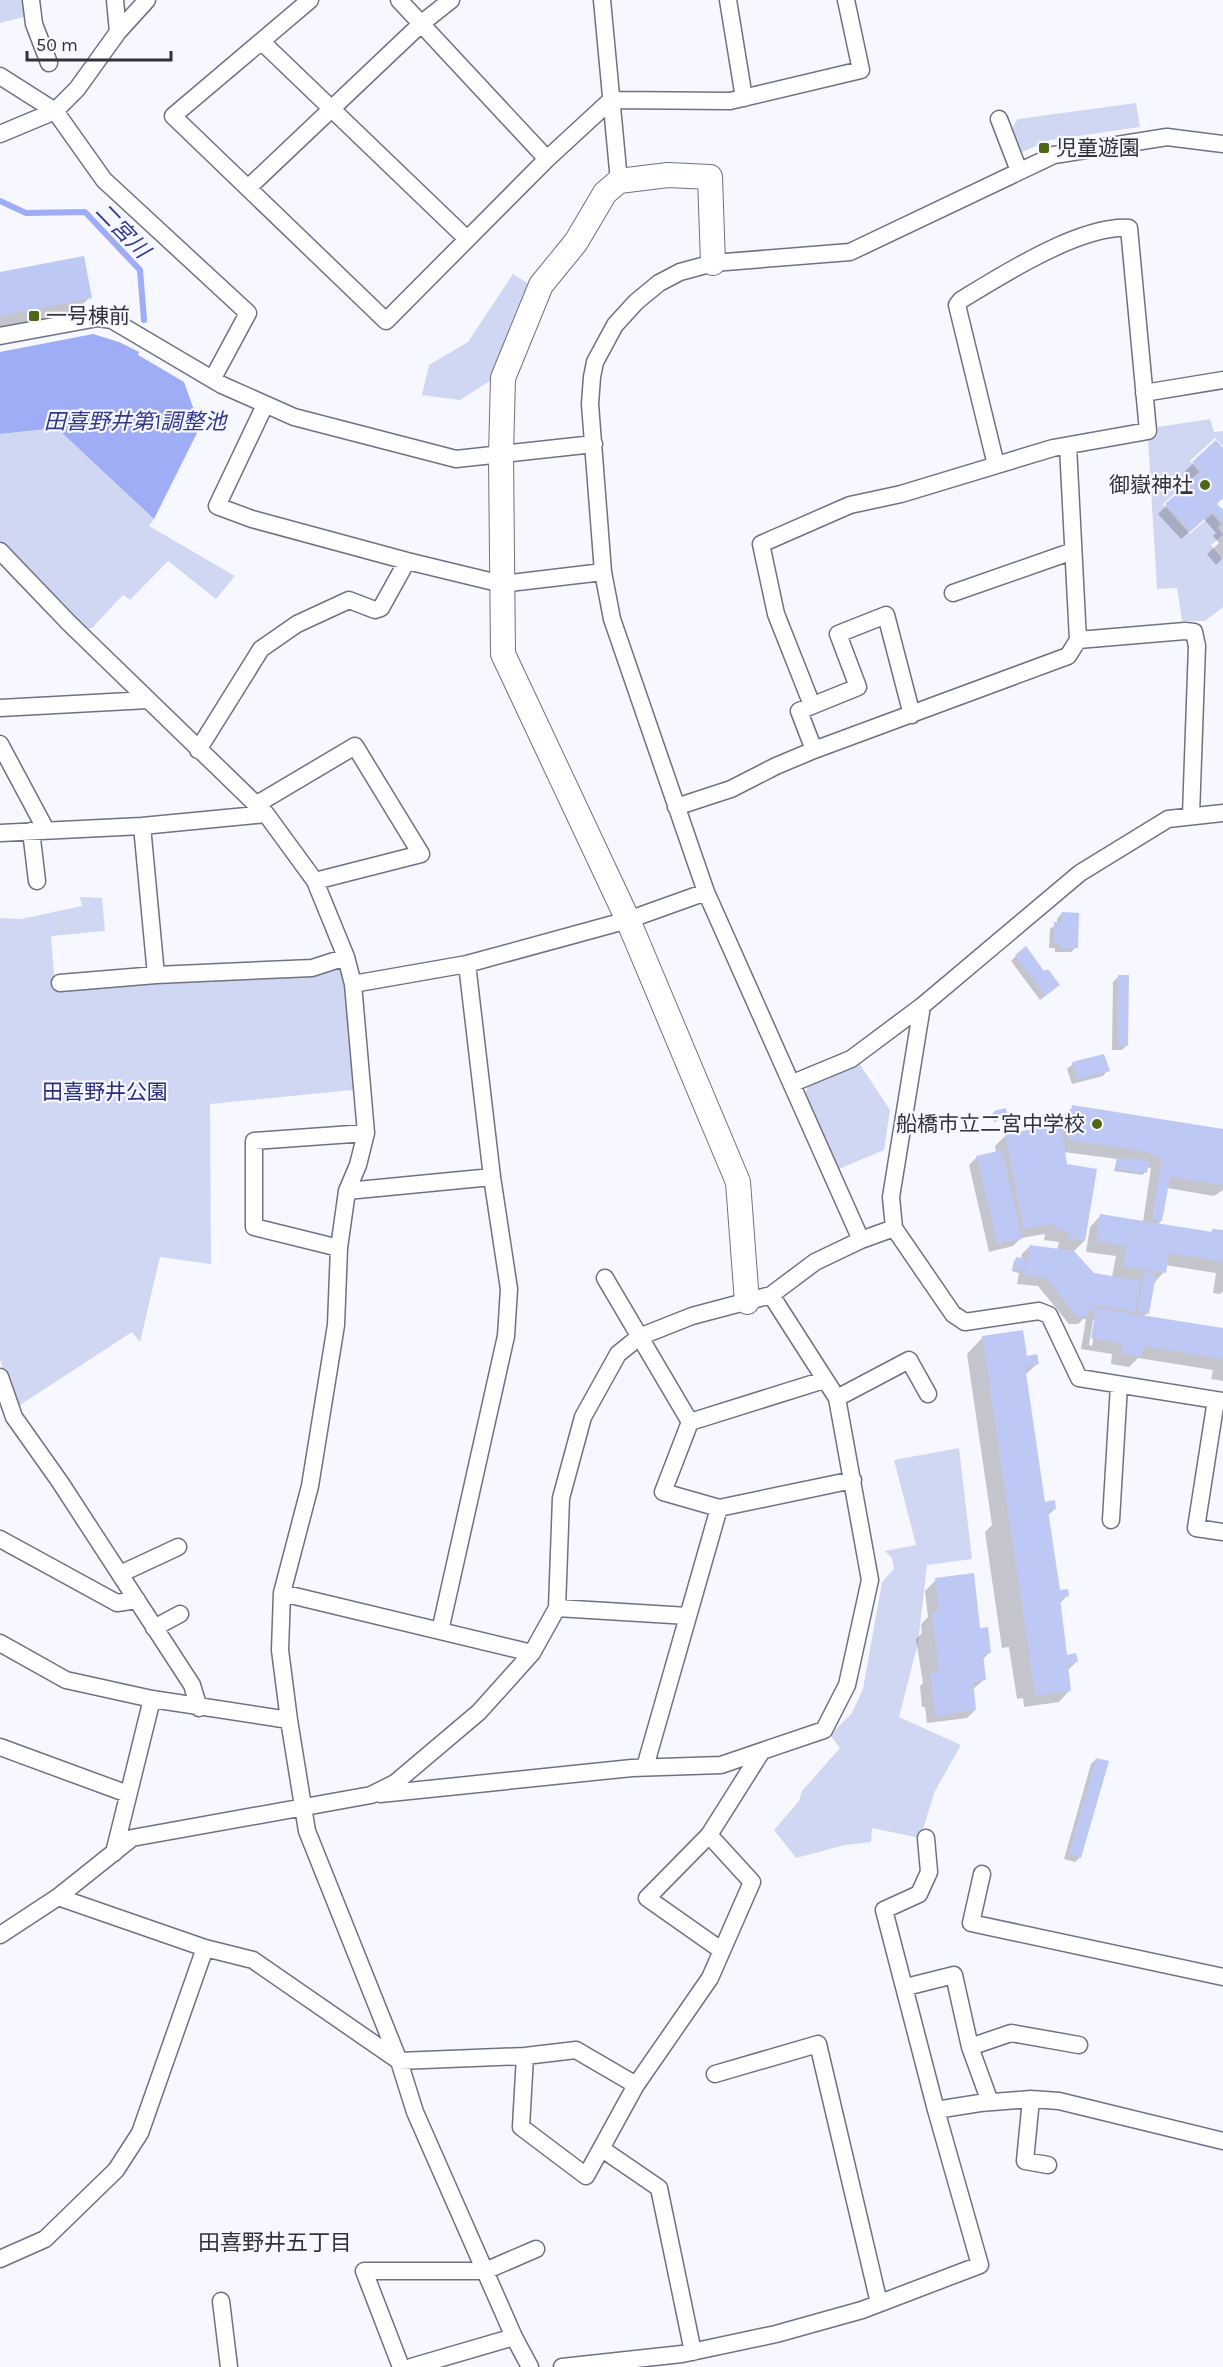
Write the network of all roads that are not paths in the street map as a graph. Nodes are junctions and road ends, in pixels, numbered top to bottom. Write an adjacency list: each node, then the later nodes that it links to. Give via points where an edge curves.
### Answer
1 (31, 0): 13 (street, via 34,24)
2 (115, 0): 11 (street)
3 (147, 0): 11 (street)
4 (310, 0): 12 (street)
5 (399, 0): 10 (street)
6 (451, 0): 10 (street)
7 (602, 0): 16 (street)
8 (728, 0): 15 (street)
9 (846, 0): 15 (street, via 861,70)
10 (422, 23): 17 (street); 22 (street)
11 (118, 32): 18 (street, via 77,89)
12 (262, 42): 17 (street); 25 (street, via 174,116)
13 (49, 63)
14 (0, 76): 18 (street)
15 (744, 98): 16 (street)
16 (611, 100): 22 (street); 24 (street)
17 (333, 108): 25 (street); 26 (street)
18 (55, 111): 20 (street); 29 (street, via 104,180 248,313)
19 (999, 119): 23 (street)
20 (0, 134)
21 (1223, 144): 23 (street, via 1167,137 1054,155)
22 (547, 159): 26 (street)
23 (1019, 171): 27 (street, via 850,252)
24 (619, 182): 27 (street, via 668,175 710,177); 35 (street, via 605,193 576,242 541,285 503,378)
25 (249, 187): 26 (street, via 386,321)
26 (467, 239)
27 (713, 263): 33 (street, via 680,272 659,283 615,325 595,362 592,377)
28 (0, 336): 29 (street, via 98,318 112,320)
29 (213, 378): 32 (street)
30 (1223, 380): 31 (street)
31 (1144, 393): 34 (street, via 1148,431); 36 (street, via 1129,228 1114,227 1057,246 957,305)
32 (265, 405): 35 (street, via 294,417 456,459); 39 (street, via 217,506)
33 (594, 444): 35 (street); 40 (street)
34 (1068, 446): 36 (street); 37 (street)
35 (501, 455): 41 (street)
36 (996, 465): 45 (street, via 850,505 761,544 776,614)
37 (1073, 550): 42 (street); 43 (street)
38 (0, 551): 44 (street)
39 (407, 561): 41 (street); 49 (street, via 381,608 375,610 349,600 297,624 261,649)
40 (603, 572): 41 (street); 51 (street, via 612,619)
41 (502, 584): 61 (street, via 503,654)
42 (953, 593)
43 (1078, 640): 47 (street, via 1068,656); 54 (street, via 1194,632 1197,645)
44 (148, 700): 46 (street); 49 (street)
45 (812, 705): 47 (street, via 858,687 838,634 886,615); 50 (street, via 799,711)
46 (0, 708)
47 (912, 715): 50 (street)
48 (0, 744): 56 (street)
49 (198, 750): 52 (street)
50 (814, 750): 51 (street, via 731,789)
51 (676, 807): 60 (street)
52 (261, 809): 55 (street); 59 (street); 59 (street, via 355,746 422,854)
53 (1223, 813): 54 (street)
54 (1191, 815): 67 (street, via 1168,819 1080,873)
55 (142, 826): 56 (street); 64 (street)
56 (39, 831): 57 (street); 58 (street)
57 (0, 833)
58 (37, 881)
59 (315, 881): 62 (street)
60 (706, 892): 61 (street); 68 (street)
61 (628, 920): 63 (street); 77 (street, via 738,1182)
62 (346, 957): 64 (street, via 312,968); 66 (street)
63 (467, 964): 66 (street); 70 (street)
64 (156, 975): 65 (street)
65 (60, 983)
66 (353, 984): 69 (street)
67 (922, 1006): 68 (street, via 850,1059); 72 (street, via 891,1197)
68 (793, 1083): 73 (street)
69 (366, 1133): 71 (street); 74 (street, via 254,1141 254,1227)
70 (492, 1177): 71 (street); 99 (street, via 509,1289 506,1336)
71 (347, 1191): 74 (street)
72 (894, 1228): 73 (street); 81 (street, via 953,1314 965,1322 1039,1311 1049,1315 1079,1378)
73 (861, 1240): 76 (street, via 815,1262)
74 (339, 1248): 93 (street, via 338,1311 310,1486)
75 (606, 1278): 78 (street)
76 (771, 1295): 77 (street); 80 (street)
77 (747, 1302): 78 (street, via 692,1316)
78 (639, 1337): 85 (street); 95 (street, via 618,1354 583,1417 561,1498)
79 (0, 1377): 92 (street, via 14,1417)
80 (824, 1380): 83 (street); 85 (street)
81 (1119, 1385): 84 (street); 88 (street)
82 (928, 1394): 83 (street, via 909,1359)
83 (837, 1398): 86 (street)
84 (1219, 1400): 89 (street, via 1196,1528)
85 (690, 1422): 87 (street, via 663,1492)
86 (853, 1480): 87 (street); 106 (street, via 870,1580 847,1685 824,1730)
87 (718, 1508): 97 (street)
88 (1111, 1520)
89 (1223, 1532)
90 (0, 1539): 94 (street, via 117,1603)
91 (178, 1547): 92 (street)
92 (120, 1574): 94 (street)
93 (282, 1593): 99 (street); 104 (street, via 280,1650)
94 (137, 1600): 98 (street)
95 (557, 1608): 97 (street); 101 (street)
96 (180, 1614): 98 (street)
97 (688, 1616): 107 (street)
98 (154, 1628): 103 (street, via 192,1685)
99 (440, 1631): 101 (street)
100 (0, 1643): 102 (street, via 66,1680)
101 (532, 1653): 109 (street, via 479,1712 395,1783)
102 (152, 1699): 103 (street); 108 (street)
103 (199, 1707): 104 (street)
104 (289, 1720): 110 (street)
105 (0, 1748): 108 (street)
106 (762, 1751): 107 (street, via 721,1766); 111 (street)
107 (645, 1767): 109 (street)
108 (128, 1794): 113 (street)
109 (371, 1795): 110 (street)
110 (304, 1808): 113 (street, via 132,1838); 124 (street, via 307,1831)
111 (709, 1835): 118 (street, via 752,1882); 118 (street, via 647,1898)
112 (926, 1838): 120 (street, via 929,1872 920,1894 884,1910)
113 (114, 1853): 115 (street)
114 (982, 1874): 119 (street, via 971,1923)
115 (58, 1897): 116 (street); 117 (street)
116 (0, 1935)
117 (205, 1948): 124 (street, via 253,1960); 134 (street, via 140,2133 116,2170 45,2239)
118 (721, 1950): 126 (street, via 710,1978)
119 (1223, 1977)
120 (906, 1987): 122 (street, via 954,1975); 129 (street)
121 (1079, 2045): 122 (street, via 1011,2033)
122 (970, 2047): 128 (street)
123 (525, 2056): 124 (street); 126 (street, via 576,2050); 131 (street, via 521,2127 586,2176)
124 (399, 2061): 135 (street, via 416,2112)
125 (715, 2074): 137 (street, via 818,2044)
126 (636, 2085): 131 (street)
127 (1031, 2099): 128 (street); 130 (street, via 1059,2101); 132 (street, via 1026,2161)
128 (990, 2102): 129 (street)
129 (936, 2110): 137 (street, via 980,2265)
130 (1223, 2141)
131 (602, 2149): 139 (street, via 659,2188)
132 (1048, 2165)
133 (536, 2249): 135 (street)
134 (0, 2259)
135 (485, 2271): 138 (street); 141 (street, via 364,2271)
136 (221, 2301): 140 (street)
137 (879, 2303): 139 (street, via 776,2334)
138 (514, 2337): 142 (street); 143 (street)
139 (693, 2352): 144 (street)
140 (229, 2367)
141 (401, 2367)
142 (411, 2367)
143 (530, 2367)
144 (562, 2367)

